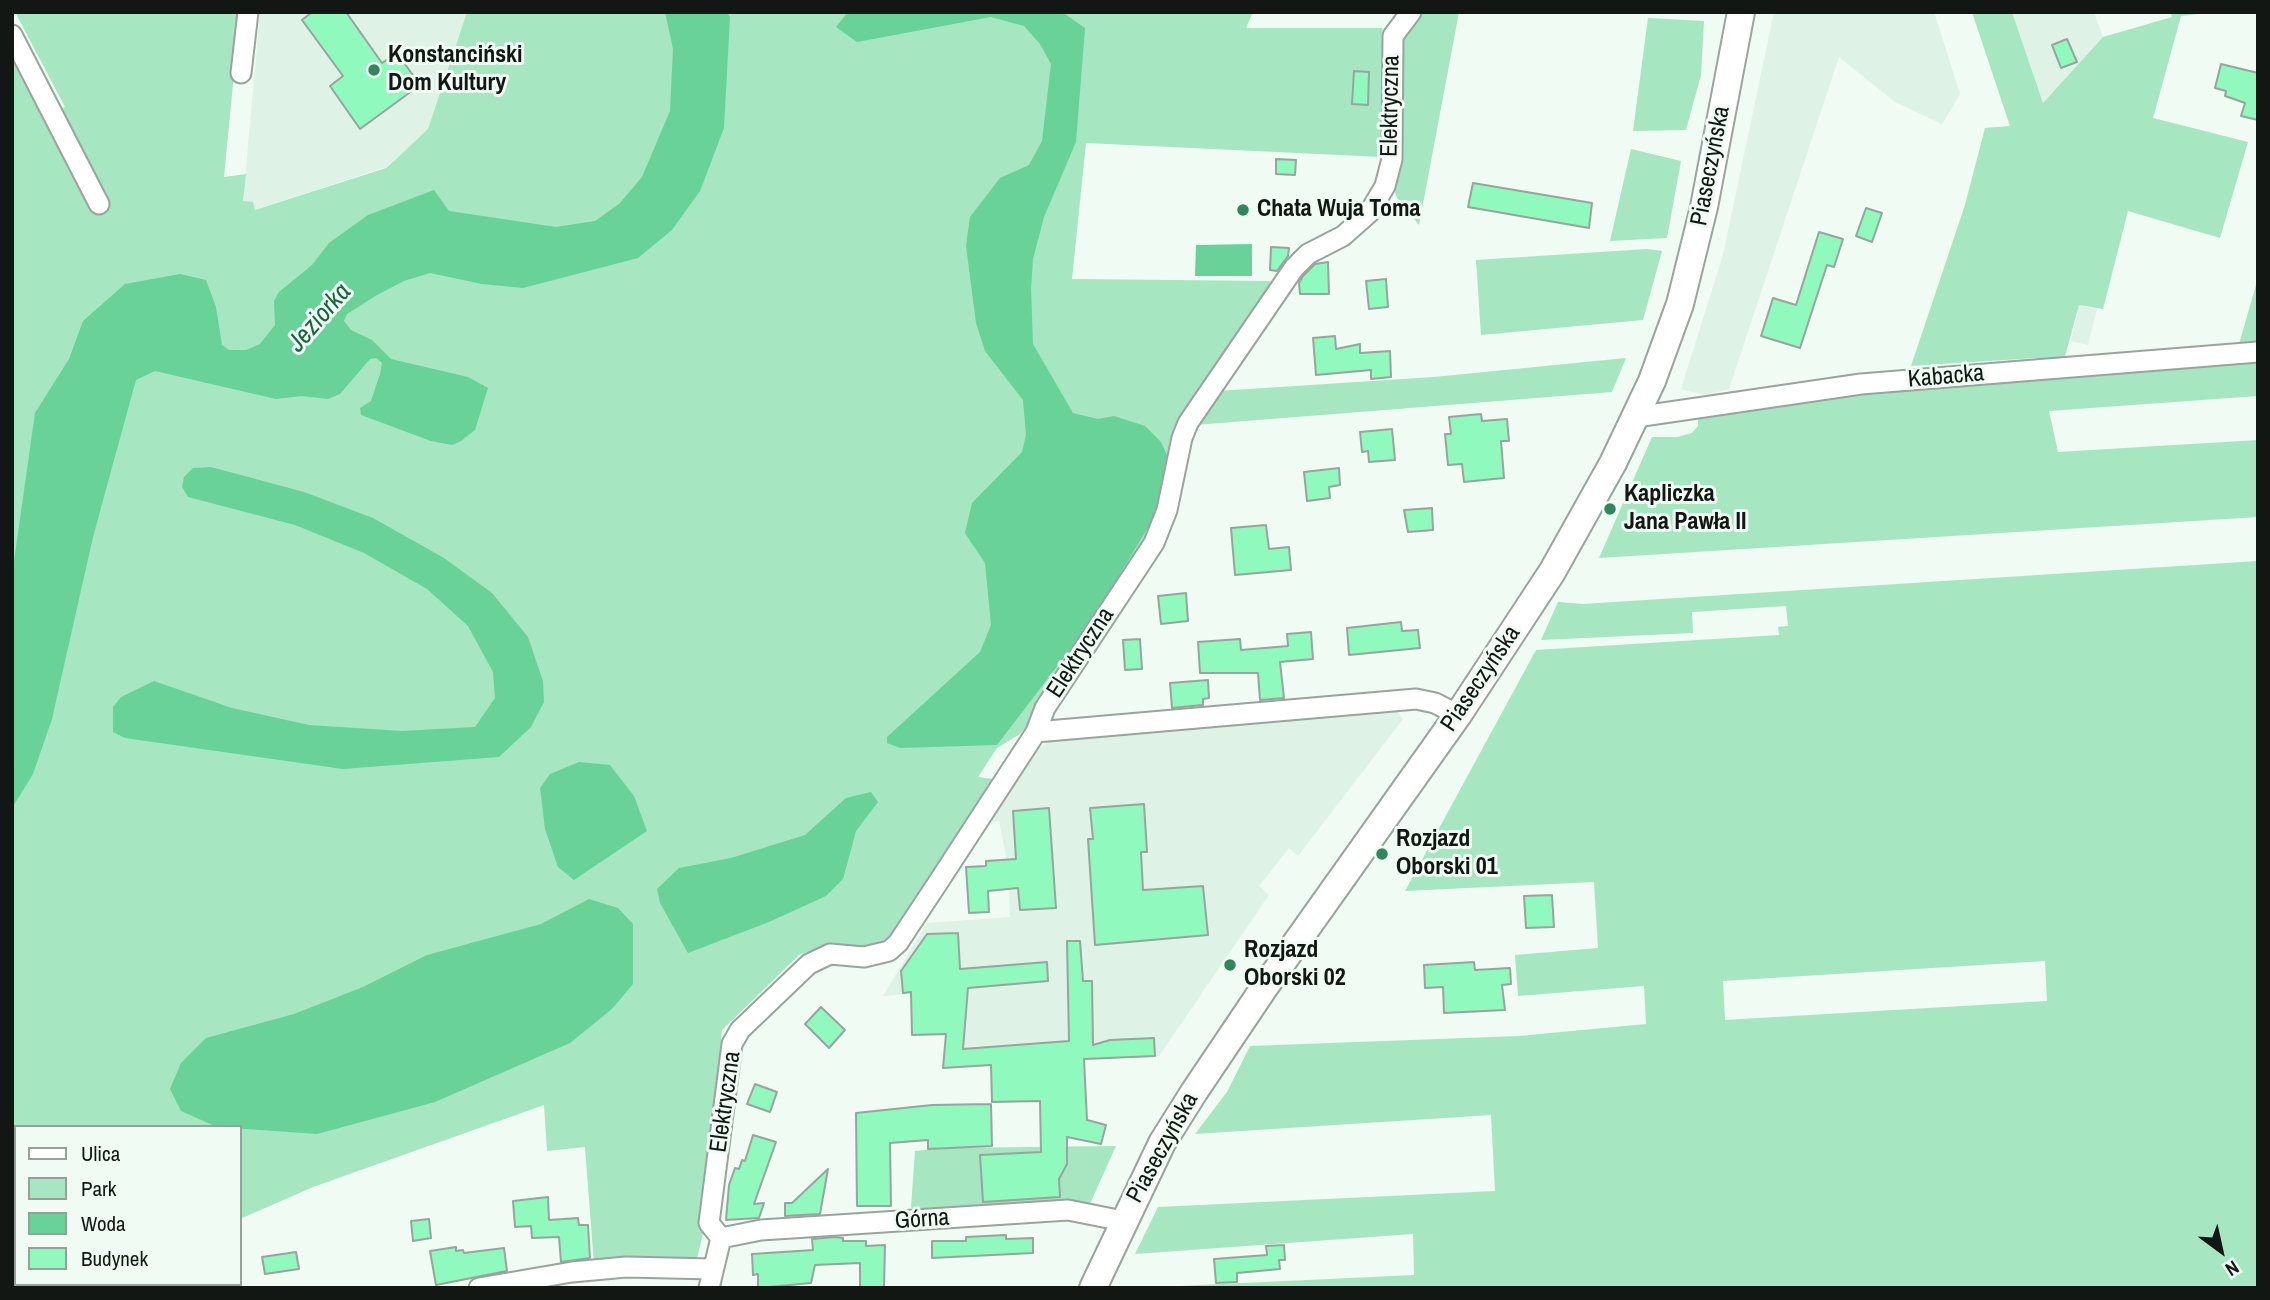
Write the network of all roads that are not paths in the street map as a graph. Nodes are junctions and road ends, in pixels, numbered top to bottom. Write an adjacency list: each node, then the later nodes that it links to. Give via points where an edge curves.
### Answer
1 (248, 12): 5 (street)
2 (1411, 12): 10 (street, Elektryczna, via 1393,36 1392,159 1385,186 1369,212 1343,236 1308,254 1294,268 1188,423 1163,525 1041,714)
3 (1741, 12): 8 (main road, Piaseczyńska, via 1694,252 1666,348)
4 (12, 35): 6 (street)
5 (241, 73)
6 (99, 204)
7 (2258, 352): 8 (street, Kabacka, via 1861,384)
8 (1636, 417): 9 (main road, Piaseczyńska, via 1552,572)
9 (1458, 715): 10 (street, via 1416,699); 11 (main road, Piaseczyńska, via 1201,1081 1162,1143)
10 (1036, 732): 12 (street, Elektryczna, via 898,943 889,951 864,957 830,954 810,964 740,1030 732,1044 709,1223)
11 (1123, 1221): 12 (street, Górna, via 1068,1210 761,1230); 15 (main road, Piaseczyńska)
12 (721, 1238): 13 (street)
13 (711, 1278): 14 (street, via 599,1270)
14 (478, 1288)
15 (1093, 1288)

